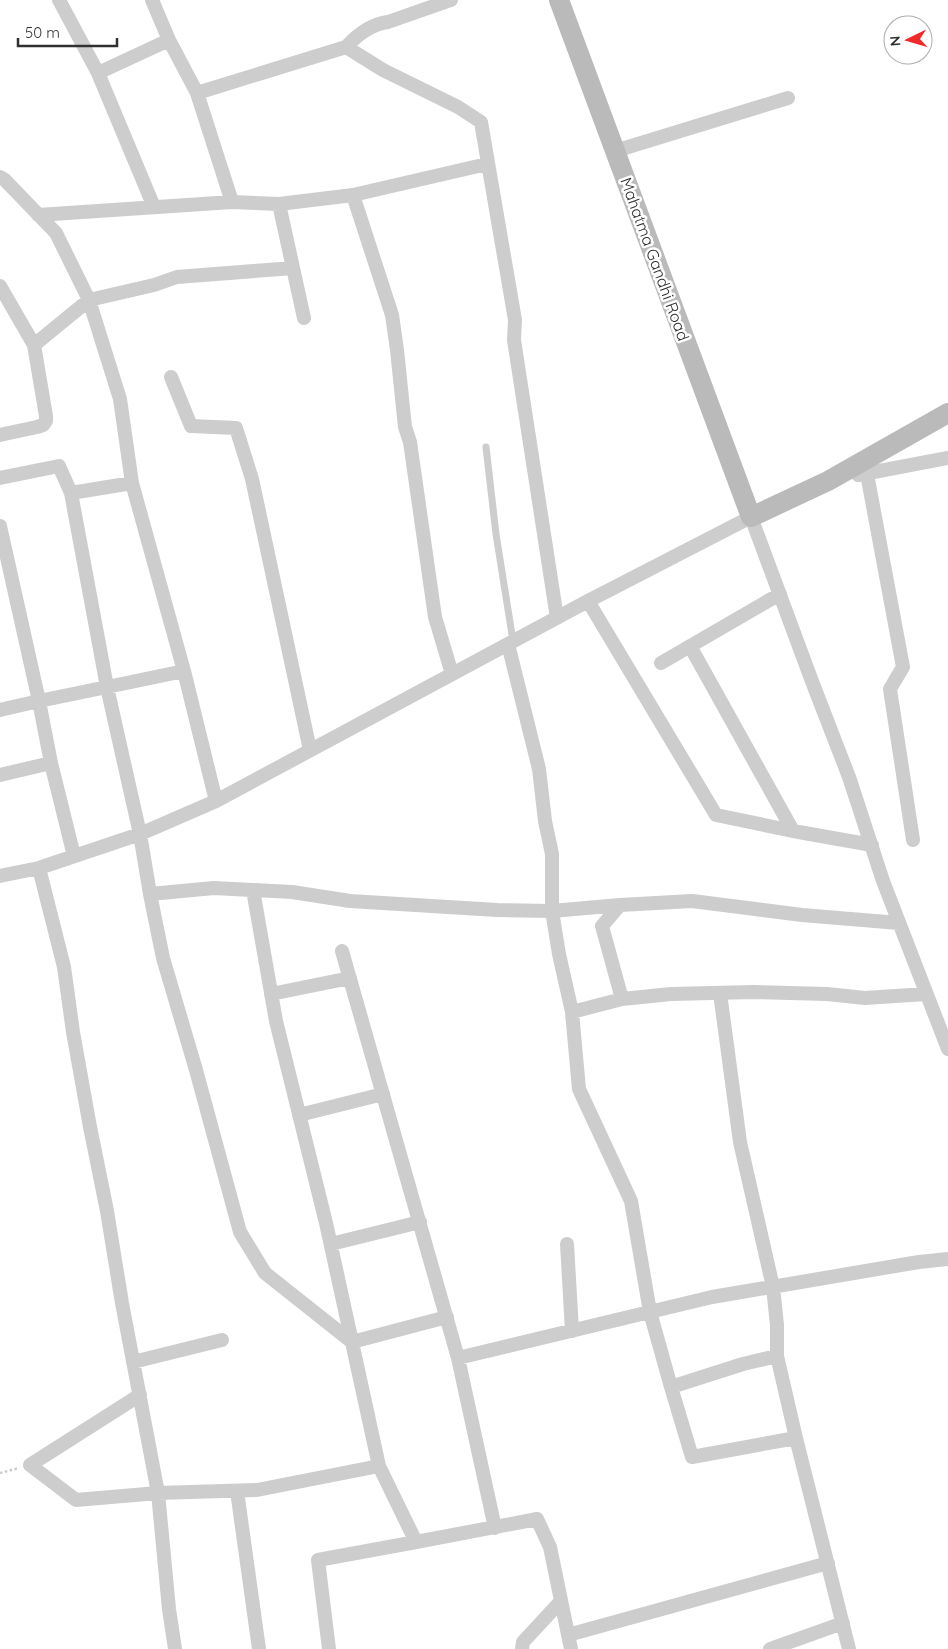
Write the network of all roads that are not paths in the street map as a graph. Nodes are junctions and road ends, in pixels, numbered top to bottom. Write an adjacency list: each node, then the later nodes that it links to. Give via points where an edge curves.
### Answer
1 (59, 0): 7 (street)
2 (152, 0): 5 (street)
3 (450, 0): 6 (street, via 378,23 357,35)
4 (559, 0): 10 (street, Mahatma Gandhi Road)
5 (169, 40): 7 (street); 8 (street)
6 (346, 46): 8 (street); 11 (street, via 383,70 481,122)
7 (98, 74): 16 (street)
8 (198, 94): 14 (street)
9 (788, 98): 10 (street)
10 (615, 151): 33 (street, Mahatma Gandhi Road)
11 (487, 164): 13 (street); 37 (street, via 515,320 514,340)
12 (0, 177): 17 (street)
13 (353, 195): 15 (street); 42 (street, via 392,316 405,427 410,442 436,617)
14 (232, 202): 15 (street); 16 (street)
15 (279, 204): 18 (street)
16 (154, 207): 17 (street)
17 (38, 214): 20 (street, via 56,233)
18 (293, 268): 20 (street, via 178,277); 21 (street)
19 (0, 286): 22 (street)
20 (89, 300): 22 (street); 31 (street, via 120,399)
21 (304, 318)
22 (34, 346): 25 (street, via 46,421 37,427)
23 (171, 377): 46 (street, via 190,426 236,428 252,479)
24 (948, 414): 30 (street)
25 (0, 435)
26 (486, 447): 38 (lane)
27 (948, 458): 28 (street)
28 (866, 474): 30 (street); 52 (street, via 902,667 890,689)
29 (0, 478): 32 (street, via 59,466)
30 (828, 481): 33 (street)
31 (132, 483): 32 (street); 41 (street)
32 (72, 493): 43 (street)
33 (751, 517): 35 (street); 36 (street)
34 (0, 526): 44 (street)
35 (780, 594): 39 (street); 53 (street)
36 (588, 601): 37 (street); 50 (street, via 716,815)
37 (557, 618): 38 (street)
38 (511, 643): 42 (street); 60 (street, via 539,769 552,854)
39 (690, 646): 40 (street); 50 (street)
40 (661, 663)
41 (184, 671): 43 (street); 49 (street)
42 (452, 674): 46 (street)
43 (107, 687): 44 (street); 51 (street)
44 (39, 701): 45 (street); 47 (street)
45 (0, 710)
46 (310, 750): 49 (street)
47 (51, 763): 48 (street); 54 (street)
48 (0, 775)
49 (216, 801): 51 (street)
50 (793, 831): 53 (street)
51 (140, 834): 54 (street); 58 (street)
52 (913, 840)
53 (872, 845): 61 (street)
54 (74, 856): 55 (street)
55 (38, 868): 56 (street); 84 (street, via 64,968)
56 (0, 876)
57 (253, 890): 58 (street, via 214,888); 60 (street, via 350,900); 65 (street)
58 (150, 894): 81 (street, via 163,958 240,1232 265,1273)
59 (620, 905): 60 (street); 61 (street, via 692,901); 67 (street, via 602,926)
60 (552, 911): 68 (street)
61 (899, 923): 66 (street)
62 (342, 951): 63 (street)
63 (350, 978): 65 (street); 70 (street)
64 (720, 993): 66 (street, via 827,994 865,998); 67 (street); 76 (street, via 740,1142)
65 (271, 994): 71 (street)
66 (926, 994): 69 (street)
67 (622, 999): 68 (street)
68 (572, 1012): 77 (street, via 579,1089 631,1201)
69 (948, 1049)
70 (383, 1094): 71 (street); 72 (street)
71 (299, 1115): 73 (street)
72 (420, 1222): 73 (street); 78 (street)
73 (331, 1244): 81 (street)
74 (567, 1244): 79 (street)
75 (948, 1259): 76 (street)
76 (773, 1286): 77 (street); 82 (street)
77 (650, 1312): 79 (street); 85 (street)
78 (447, 1318): 81 (street); 83 (street)
79 (572, 1331): 83 (street)
80 (222, 1340): 84 (street)
81 (352, 1342): 88 (street)
82 (777, 1356): 85 (street); 87 (street)
83 (458, 1358): 91 (street)
84 (133, 1362): 86 (street)
85 (671, 1386): 87 (street, via 692,1457)
86 (140, 1394): 90 (street); 90 (street, via 30,1464 76,1500)
87 (796, 1438): 93 (street)
88 (379, 1466): 89 (street); 92 (street)
89 (237, 1491): 90 (street); 98 (street)
90 (158, 1493): 97 (street)
91 (495, 1528): 92 (street); 94 (street, via 537,1519 550,1547)
92 (416, 1542): 99 (street, via 318,1560)
93 (828, 1563): 95 (street); 96 (street)
94 (561, 1601): 96 (street); 100 (street, via 522,1642)
95 (843, 1624): 102 (street); 103 (street)
96 (568, 1634): 101 (street)
97 (175, 1649)
98 (258, 1649)
99 (329, 1649)
100 (522, 1649)
101 (571, 1649)
102 (770, 1649)
103 (849, 1649)

